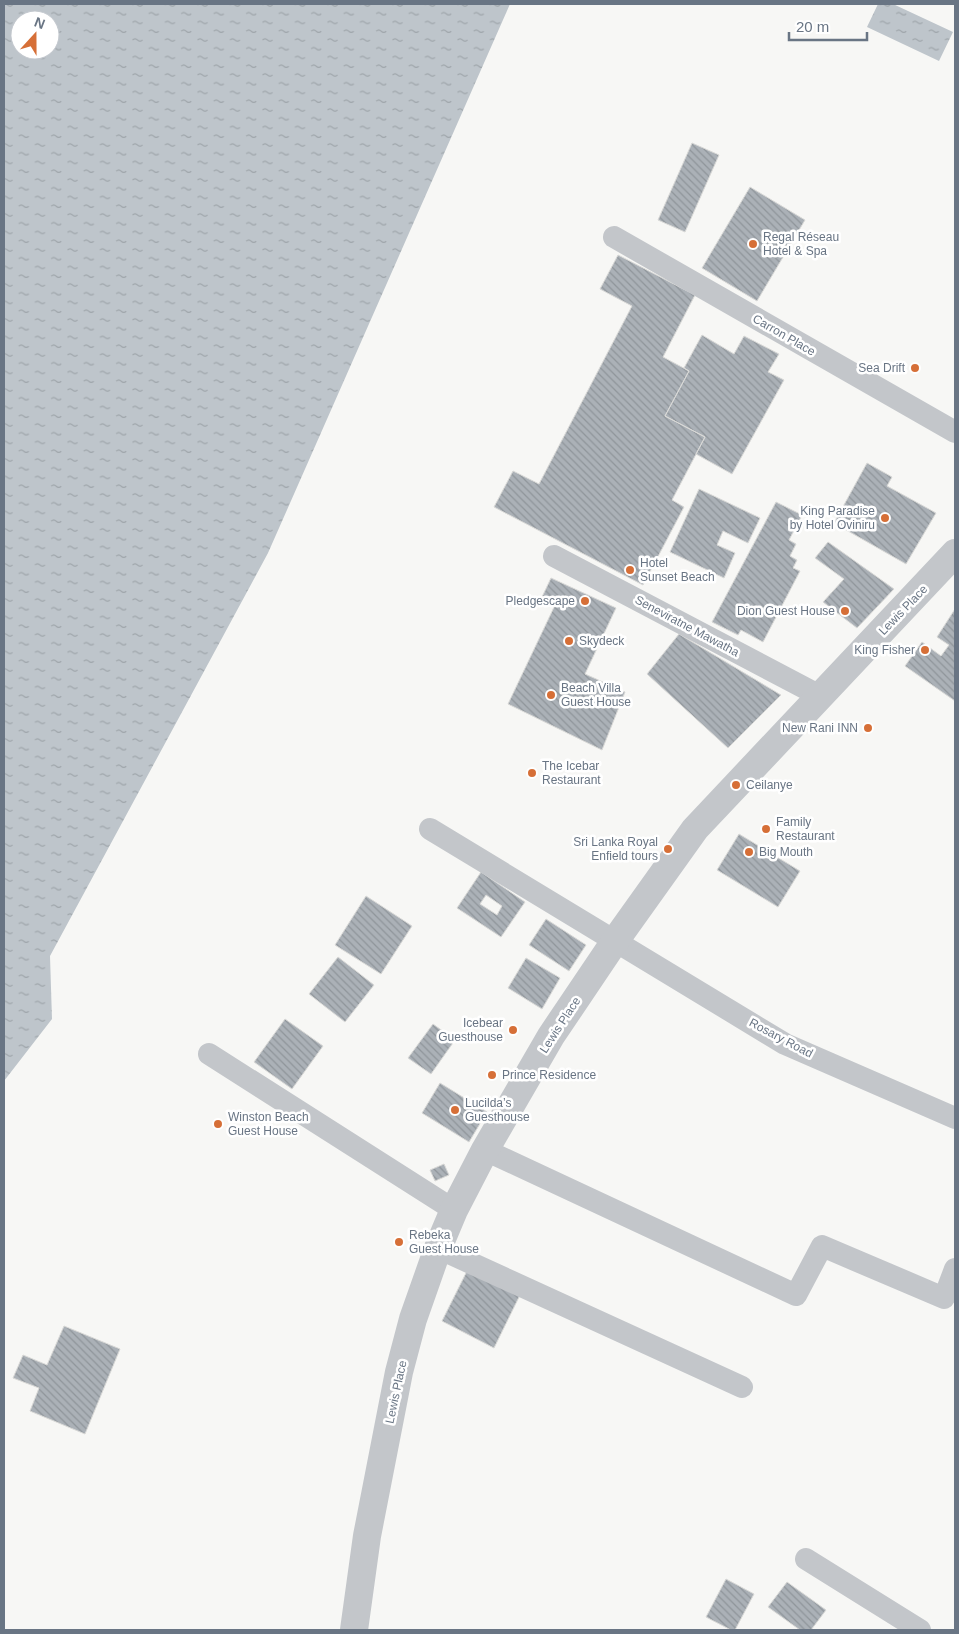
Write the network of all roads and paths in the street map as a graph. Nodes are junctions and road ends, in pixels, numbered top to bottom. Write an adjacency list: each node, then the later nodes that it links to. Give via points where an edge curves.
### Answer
1 (614, 237): 2 (street, Carron Place)
2 (955, 432)
3 (955, 553): 5 (street, Lewis Place)
4 (554, 556): 5 (street, Seneviratne Mawatha)
5 (820, 696): 7 (street, Lewis Place, via 695,829)
6 (430, 829): 7 (street, Rosary Road)
7 (615, 941): 9 (street, Rosary Road, via 785,1044); 10 (street, Lewis Place, via 551,1036)
8 (209, 1054): 11 (street)
9 (955, 1118)
10 (485, 1150): 11 (street, Lewis Place); 13 (street, via 796,1295 822,1246 944,1298)
11 (454, 1210): 12 (street, Lewis Place)
12 (438, 1248): 14 (street); 16 (street, Lewis Place, via 413,1319 399,1372 367,1536)
13 (955, 1269)
14 (742, 1387)
15 (806, 1558): 17 (street)
16 (354, 1630)
17 (920, 1630)

